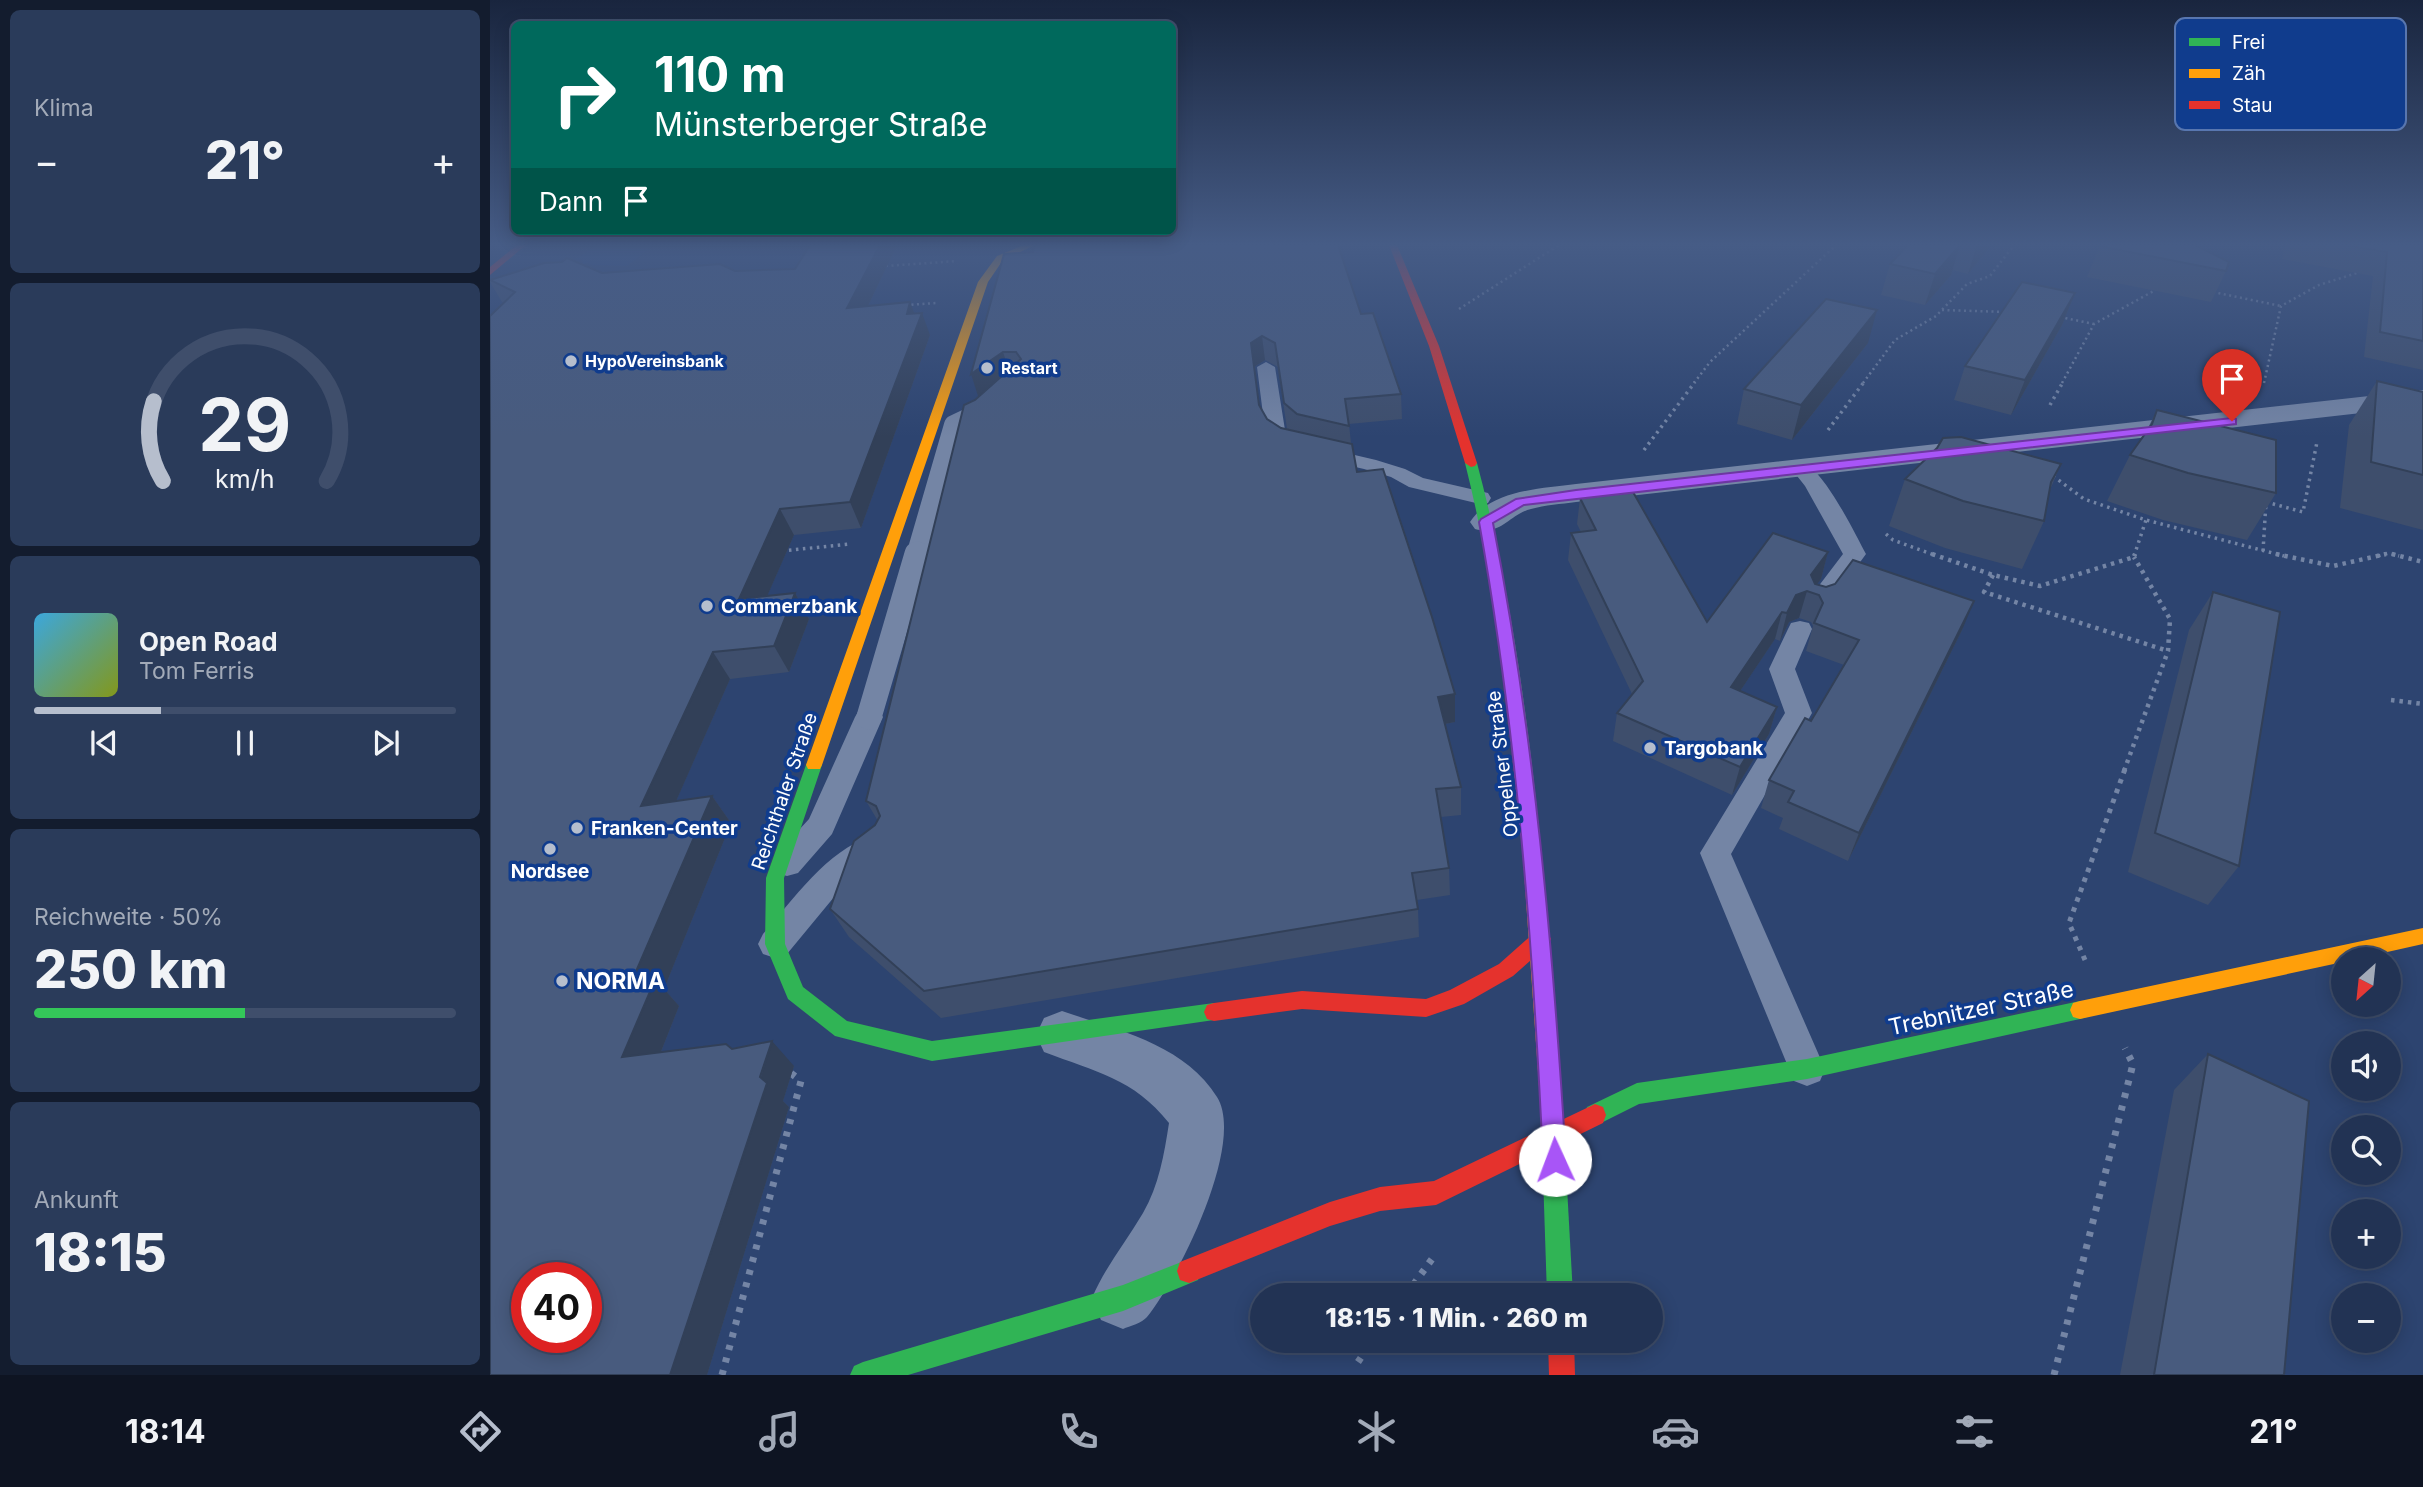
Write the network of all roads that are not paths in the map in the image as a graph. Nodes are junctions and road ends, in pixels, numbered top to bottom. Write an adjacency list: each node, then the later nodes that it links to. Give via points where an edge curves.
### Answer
1 (974, 309): 5 (street, Reichthaler Straße)
2 (1418, 309): 8 (street, Oppelner Straße, via 1448,387)
3 (1266, 367): 8 (lane, via 1279,438 1293,447 1398,473)
4 (2423, 398): 7 (street)
5 (939, 410): 6 (lane); 12 (street, Reichthaler Straße)
6 (980, 415): 12 (lane, bridge, via 954,425 869,717 821,826)
7 (1800, 467): 8 (street, via 1520,501); 9 (lane, via 1855,554)
8 (1483, 510): 14 (street, Oppelner Straße, via 1513,678)
9 (1817, 604)
10 (1800, 629): 17 (lane, via 1782,669 1799,713 1715,853)
11 (879, 843): 15 (lane, via 833,876)
12 (775, 878): 15 (street, Reichthaler Straße)
13 (2423, 936): 17 (street, Trebnitzer Straße)
14 (1541, 939): 16 (street, Reichthaler Straße, via 1506,970 1426,1008 1301,1000); 18 (street, Oppelner Straße)
15 (775, 944): 16 (street, Reichthaler Straße, via 795,992 842,1029 932,1051)
16 (1062, 1035): 20 (street, via 1145,1065 1174,1087 1198,1116 1190,1173 1165,1233)
17 (1807, 1069): 18 (street, Trebnitzer Straße, via 1637,1094)
18 (1554, 1137): 19 (street, Oppelner Straße); 20 (street, Trebnitzer Straße, via 1436,1193 1380,1199 1330,1214)
19 (1560, 1283)
20 (1122, 1298): 22 (street, Trebnitzer Straße)
21 (1561, 1353): 23 (street)
22 (863, 1375)
23 (1562, 1375)

